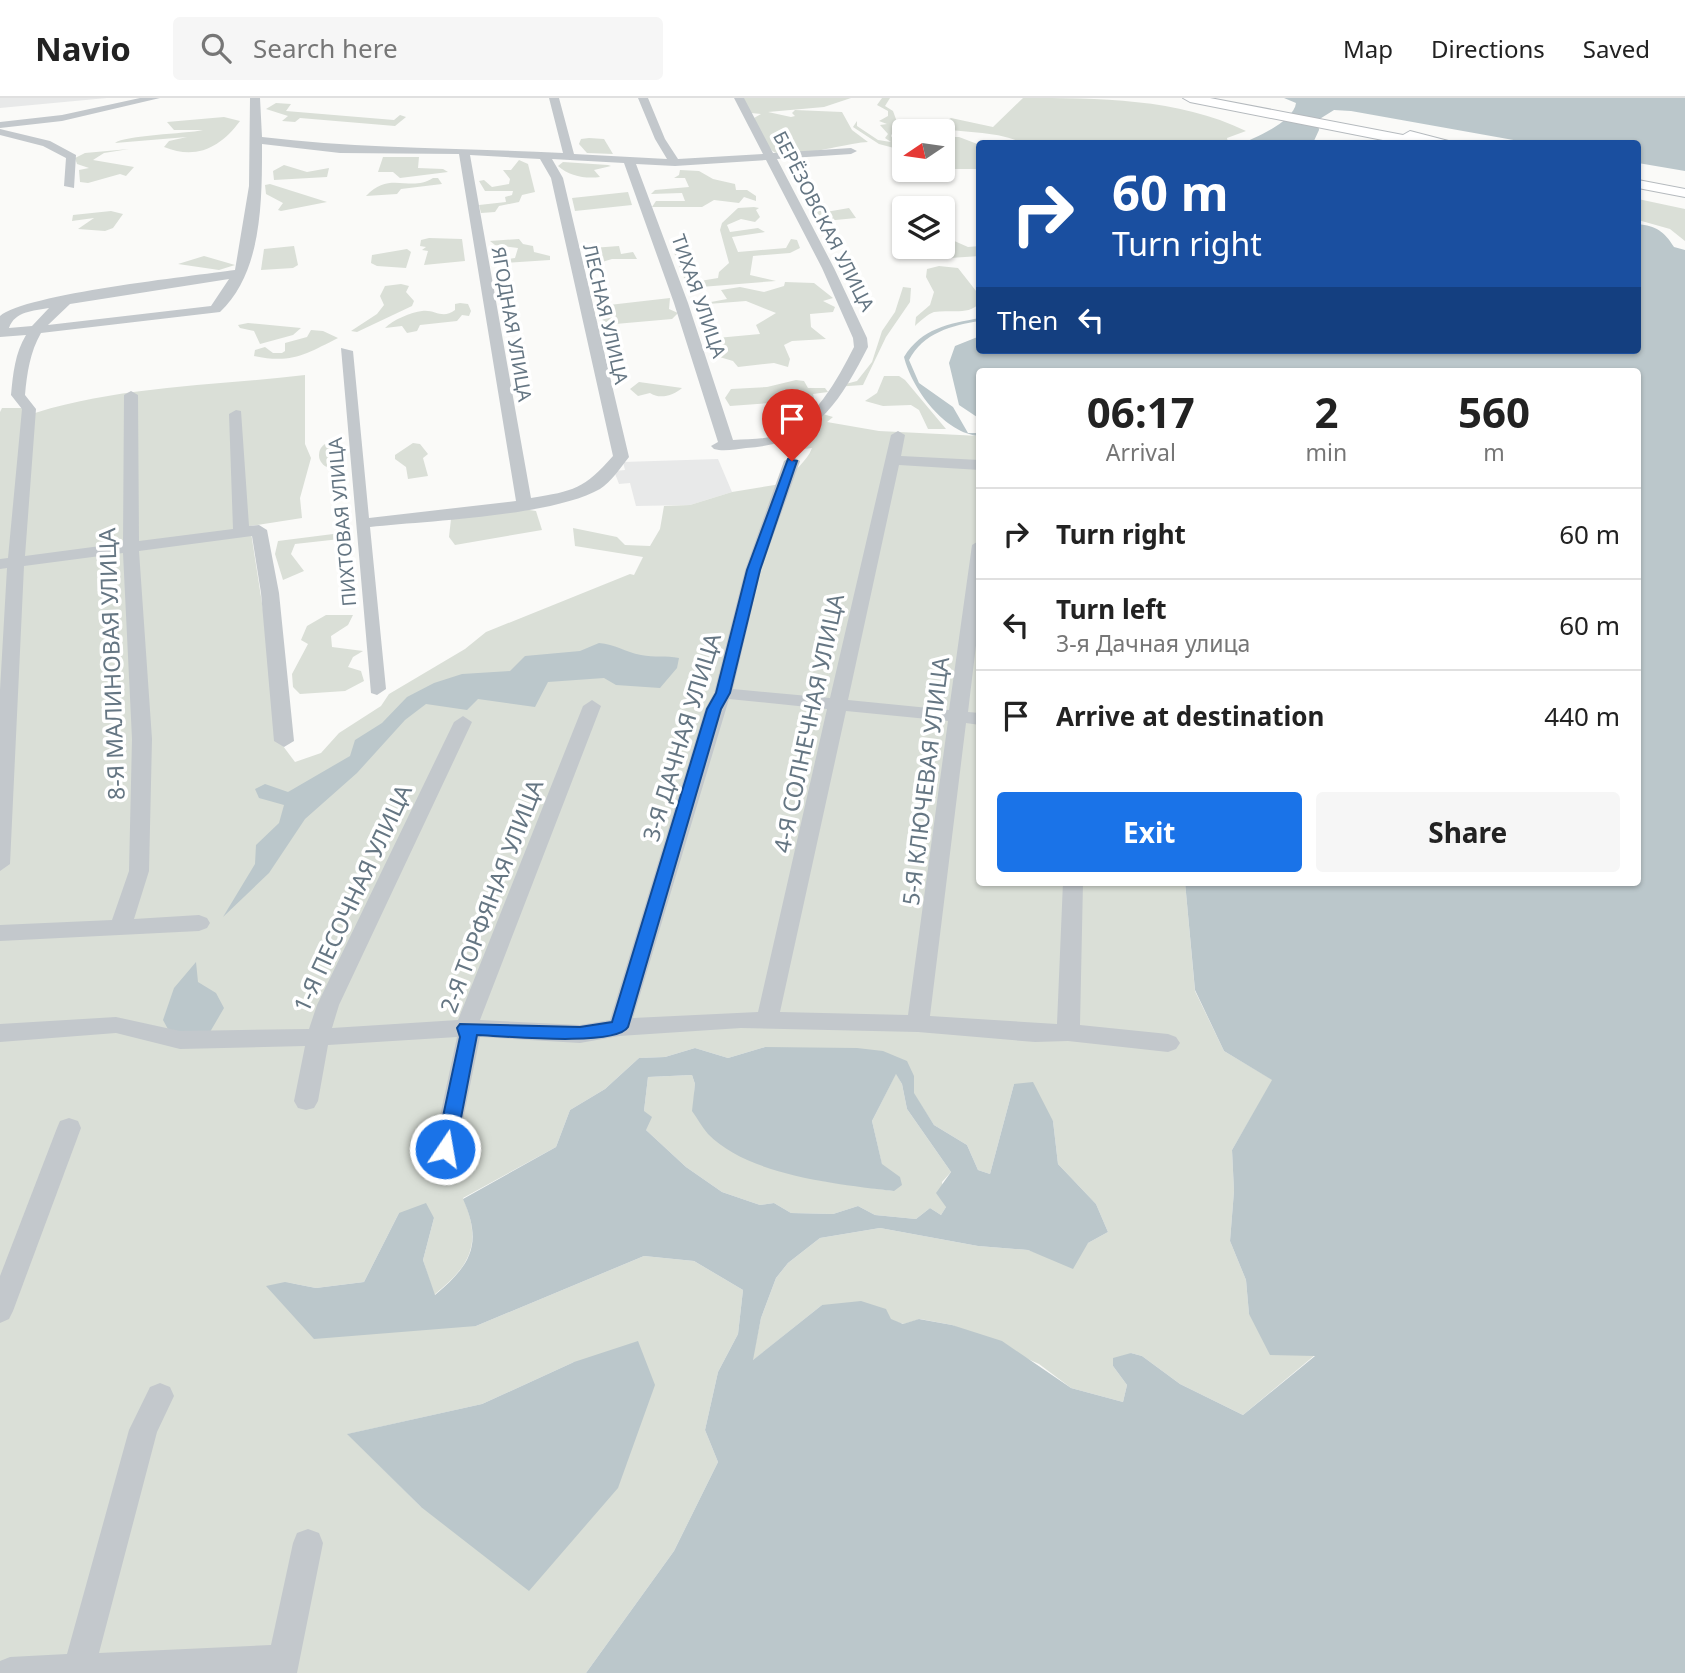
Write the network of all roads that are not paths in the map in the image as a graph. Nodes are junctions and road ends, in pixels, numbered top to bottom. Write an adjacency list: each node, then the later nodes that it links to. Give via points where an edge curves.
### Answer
1 (155, 98): 10 (street, via 62,118)
2 (255, 98): 14 (street)
3 (554, 98): 18 (street)
4 (643, 98): 21 (street)
5 (738, 98): 19 (street, БЕРЁЗОВСКАЯ УЛИЦА)
6 (1190, 98): 8 (main road)
7 (1219, 98): 8 (main road)
8 (1265, 109): 9 (main road)
9 (1335, 123): 12 (main road); 13 (main road)
10 (0, 125)
11 (0, 132): 24 (street, via 66,152 72,157)
12 (1409, 140)
13 (1431, 140)
14 (257, 141): 15 (street, via 340,150); 27 (street, via 254,218)
15 (464, 151): 17 (street); 39 (street, ЯГОДНАЯ УЛИЦА)
16 (851, 152): 19 (street)
17 (544, 156): 18 (street); 39 (street, ЛЕСНАЯ УЛИЦА, via 557,178 621,457 587,490)
18 (569, 156): 20 (street)
19 (771, 157): 21 (street); 35 (street, БЕРЁЗОВСКАЯ УЛИЦА, via 828,268 861,347 832,396 806,424 784,438)
20 (629, 161): 21 (street); 35 (street, ТИХАЯ УЛИЦА, via 685,315)
21 (675, 163)
22 (1641, 179): 25 (main road)
23 (1641, 185): 26 (main road)
24 (70, 186)
25 (1685, 187)
26 (1685, 193)
27 (241, 274): 28 (street); 29 (street, via 228,285 215,309)
28 (67, 300): 29 (street); 30 (street, via 18,310 6,317)
29 (34, 331): 30 (street); 43 (street, via 19,364 18,395 29,409)
30 (0, 333)
31 (345, 351): 40 (street, ПИХТОВАЯ УЛИЦА)
32 (131, 395): 42 (street, 8-Я МАЛИНОВАЯ УЛИЦА)
33 (236, 414): 41 (street)
34 (898, 435): 36 (street, 4-Я СОЛНЕЧНАЯ УЛИЦА)
35 (723, 445)
36 (891, 460): 38 (street); 47 (street, 4-Я СОЛНЕЧНАЯ УЛИЦА)
37 (792, 461): 46 (street, 3-Я ДАЧНАЯ УЛИЦА, via 753,570)
38 (976, 466)
39 (524, 503): 40 (street)
40 (363, 523): 45 (street, ПИХТОВАЯ УЛИЦА)
41 (250, 531): 42 (street); 52 (street, via 270,593)
42 (131, 547): 43 (street); 56 (street, 8-Я МАЛИНОВАЯ УЛИЦА, via 142,739 139,871)
43 (8, 563): 53 (street)
44 (976, 576): 49 (street, 5-Я КЛЮЧЕВАЯ УЛИЦА)
45 (377, 689)
46 (723, 693): 47 (street); 60 (street, 3-Я ДАЧНАЯ УЛИЦА, via 714,709)
47 (836, 705): 49 (street); 58 (street, 4-Я СОЛНЕЧНАЯ УЛИЦА)
48 (592, 706): 61 (street, 2-Я ТОРФЯНАЯ УЛИЦА)
49 (958, 717): 50 (street); 59 (street, 5-Я КЛЮЧЕВАЯ УЛИЦА)
50 (976, 719)
51 (463, 722): 64 (street, 1-Я ПЕСОЧНАЯ УЛИЦА, via 328,1005)
52 (284, 741)
53 (0, 864)
54 (1073, 886): 62 (street)
55 (199, 923): 56 (street)
56 (120, 928): 57 (street)
57 (0, 933)
58 (767, 1022): 59 (street); 60 (street)
59 (918, 1024): 62 (street, via 1035,1033)
60 (619, 1027): 61 (street, via 580,1034)
61 (466, 1028): 64 (street); 68 (street, 2-Я ТОРФЯНАЯ УЛИЦА, via 469,1037)
62 (1069, 1031): 65 (street)
63 (0, 1033): 64 (street, via 116,1025 180,1040)
64 (318, 1037): 66 (street, 1-Я ПЕСОЧНАЯ УЛИЦА)
65 (1168, 1043)
66 (306, 1101)
67 (69, 1128): 69 (street)
68 (445, 1149)
69 (0, 1311)
70 (160, 1396): 73 (street, via 143,1430)
71 (308, 1543): 72 (street)
72 (282, 1666): 73 (street)
73 (78, 1670): 74 (street)
74 (10, 1673)

